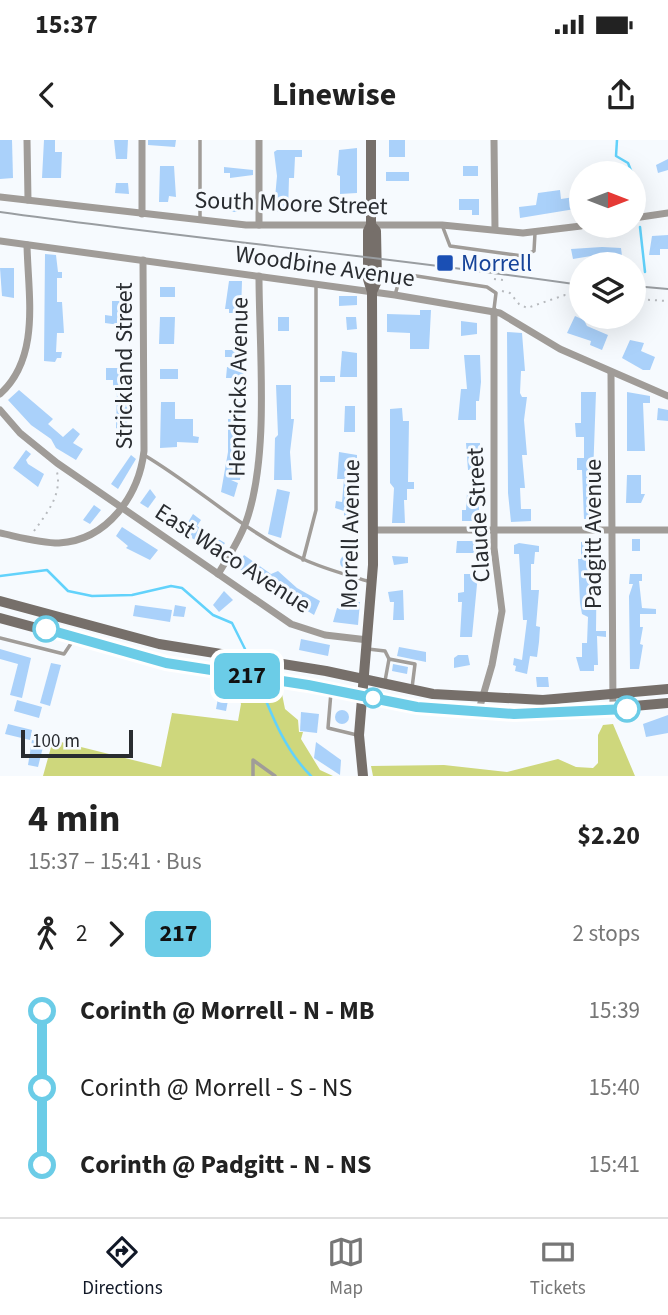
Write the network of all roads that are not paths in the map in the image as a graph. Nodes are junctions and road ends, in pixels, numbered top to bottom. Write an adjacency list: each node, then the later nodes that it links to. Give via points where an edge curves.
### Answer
1 (27, 140): 8 (street)
2 (142, 140): 10 (street)
3 (200, 140): 12 (lane)
4 (259, 140): 13 (street)
5 (372, 140): 14 (main road, Morrell Avenue)
6 (494, 140): 17 (street)
7 (0, 197): 8 (street, South Moore Street)
8 (28, 200): 10 (street, South Moore Street)
9 (668, 213): 11 (street)
10 (142, 214): 12 (street, South Moore Street)
11 (646, 216)
12 (200, 221): 13 (street, South Moore Street)
13 (259, 225): 14 (street, South Moore Street)
14 (372, 225): 15 (street, South Moore Street); 24 (main road, Morrell Avenue, via 377,269)
15 (442, 225): 17 (street, South Moore Street); 18 (lane, via 450,246 523,256 534,251)
16 (569, 228): 18 (street, South Moore Street)
17 (495, 229): 18 (street, South Moore Street)
18 (535, 233)
19 (0, 241): 20 (street, Woodbine Avenue)
20 (27, 244): 21 (street, Woodbine Avenue); 28 (street, via 26,355 16,377)
21 (143, 260): 22 (street, Woodbine Avenue); 31 (street, Strickland Street)
22 (259, 276): 23 (street, Woodbine Avenue); 33 (street, Hendricks Avenue, via 259,463)
23 (316, 284): 24 (street, Woodbine Avenue); 39 (lane, via 316,510)
24 (372, 292): 25 (street, Woodbine Avenue); 34 (main road, Morrell Avenue)
25 (395, 295): 26 (street, Woodbine Avenue); 26 (lane, via 403,277 423,277 492,290 496,293)
26 (494, 311): 27 (street, Woodbine Avenue); 35 (street, Claude Street)
27 (611, 372): 29 (street, Woodbine Avenue); 36 (street, Padgitt Avenue)
28 (0, 394)
29 (668, 396)
30 (0, 410): 32 (street, East Waco Avenue, via 35,446)
31 (144, 455): 32 (street, Strickland Street, via 139,480); 33 (lane)
32 (122, 508): 38 (street, Strickland Street, via 96,532 62,543); 40 (street, East Waco Avenue)
33 (245, 524): 39 (lane); 40 (street, Hendricks Avenue)
34 (373, 530): 35 (street); 41 (main road, Morrell Avenue)
35 (494, 530): 36 (street); 58 (street, Claude Street, via 502,611)
36 (612, 530): 37 (street); 56 (street, Padgitt Avenue)
37 (668, 530)
38 (0, 533)
39 (303, 560): 41 (lane)
40 (218, 574): 47 (street, East Waco Avenue, via 291,624)
41 (372, 583): 47 (main road, Morrell Avenue)
42 (0, 601): 44 (main road)
43 (0, 618): 45 (main road)
44 (79, 622): 45 (main road); 48 (main road)
45 (75, 637): 46 (lane, via 64,654); 50 (main road)
46 (0, 638)
47 (368, 644): 49 (lane, via 385,651); 51 (main road, Morrell Avenue)
48 (203, 651): 50 (main road); 51 (main road)
49 (388, 659): 52 (lane); 55 (lane, via 415,664)
50 (199, 669): 54 (main road)
51 (364, 680): 52 (main road); 57 (main road, Morrell Avenue)
52 (384, 685): 55 (main road)
53 (668, 689): 56 (main road)
54 (331, 690): 57 (main road); 64 (lane, via 328,728)
55 (412, 690): 58 (main road)
56 (613, 695): 59 (main road); 61 (street, Padgitt Avenue)
57 (362, 696): 62 (main road); 64 (main road, Morrell Avenue)
58 (482, 698): 59 (main road); 62 (street, Claude Street)
59 (515, 700): 63 (main road)
60 (668, 704): 61 (main road)
61 (613, 710): 63 (main road)
62 (478, 713): 63 (main road)
63 (514, 714)
64 (359, 735): 65 (main road, Morrell Avenue)
65 (363, 774)
66 (253, 776): 67 (lane, via 253,760)
67 (275, 776)

